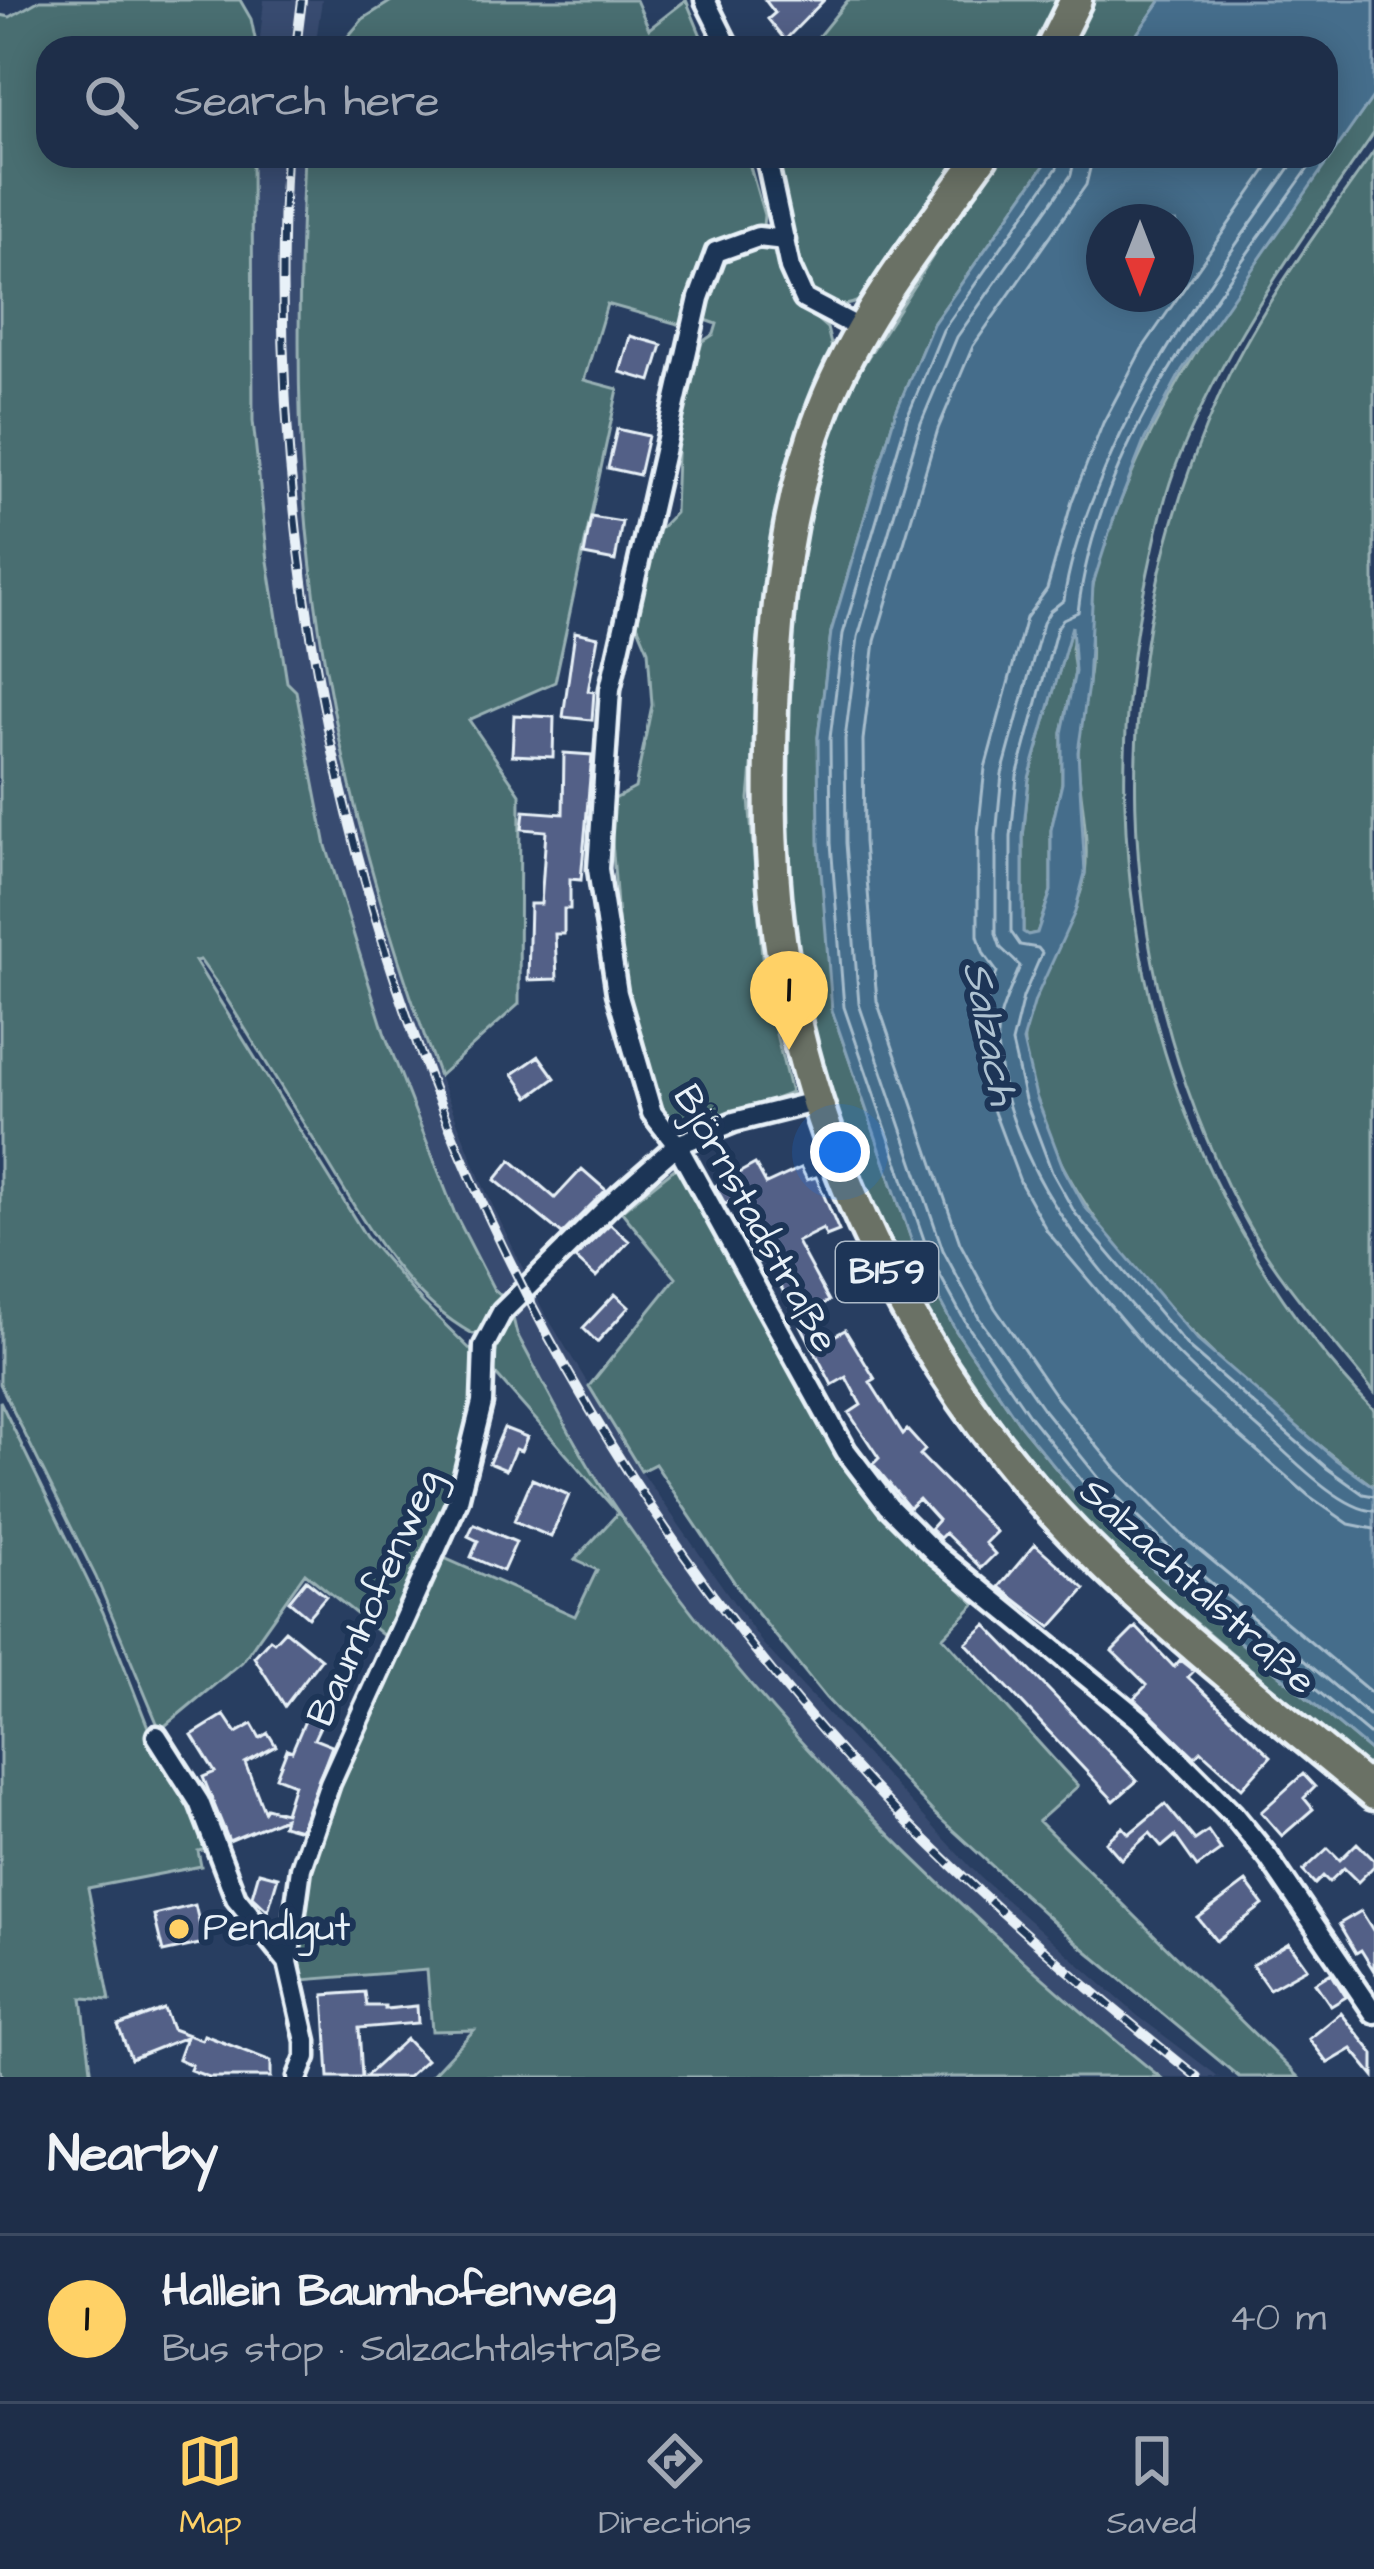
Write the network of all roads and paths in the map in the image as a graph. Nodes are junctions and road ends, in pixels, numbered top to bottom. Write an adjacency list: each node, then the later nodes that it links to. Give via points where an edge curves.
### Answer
1 (705, 0): 3 (street)
2 (1076, 0): 4 (main road)
3 (723, 36)
4 (1058, 36)
5 (769, 168): 7 (street)
6 (974, 168): 8 (main road, Salzachtalstraße / B159)
7 (785, 240): 8 (street, via 804,299); 10 (street, Björnstadstraße, via 758,237 716,252 610,689 598,869 617,993 652,1113)
8 (861, 329): 9 (main road, Salzachtalstraße / B159, via 805,456 774,651 772,853 783,954)
9 (818, 1101): 10 (street, Baumhofenweg); 12 (main road, Salzachtalstraße / B159, via 849,1189 925,1343 1025,1479 1136,1595)
10 (677, 1145): 13 (street, Baumhofenweg, via 502,1312 484,1346 482,1402 458,1500 330,1784 301,1868); 14 (street, Björnstadstraße, via 846,1451 888,1506 1141,1721 1233,1814)
11 (157, 1736): 13 (street, via 199,1802 236,1898)
12 (1374, 1793)
13 (288, 1962): 15 (street, Baumhofenweg, via 306,2041)
14 (1374, 2013)
15 (298, 2077)

